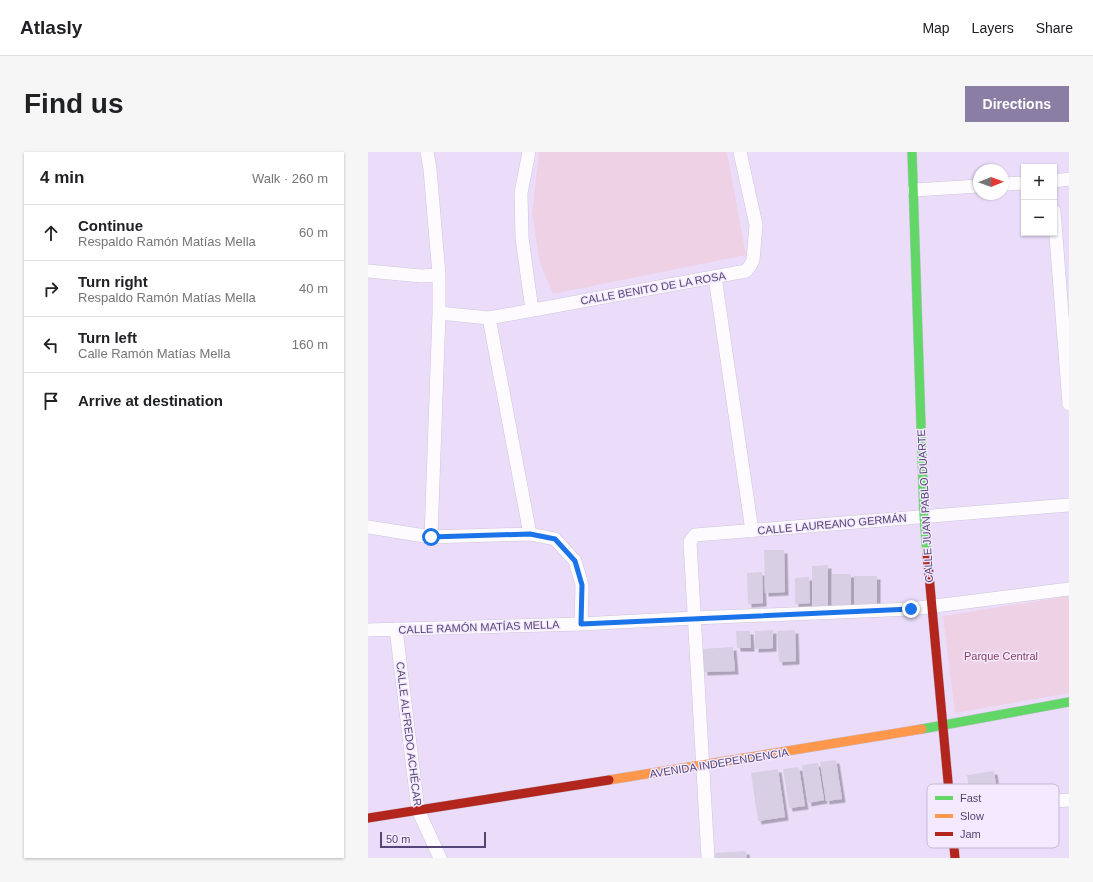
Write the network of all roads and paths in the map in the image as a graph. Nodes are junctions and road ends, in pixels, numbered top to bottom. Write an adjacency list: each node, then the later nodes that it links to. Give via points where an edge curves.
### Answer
1 (427, 152): 13 (street)
2 (529, 152): 15 (street, via 521,193 522,238)
3 (740, 152): 14 (street, CALLE BENITO DE LA ROSA, via 756,226 753,260 746,271)
4 (912, 152): 10 (main road, CALLE JUAN PABLO DUARTE)
5 (1069, 179): 6 (street)
6 (1057, 181)
7 (1021, 183): 8 (street)
8 (1009, 184)
9 (973, 186): 10 (street)
10 (914, 190): 20 (main road, CALLE JUAN PABLO DUARTE)
11 (1056, 236): 18 (street)
12 (368, 271): 13 (street, via 421,276)
13 (439, 275): 16 (street)
14 (715, 277): 15 (street, CALLE BENITO DE LA ROSA); 22 (street)
15 (532, 310): 17 (street, CALLE BENITO DE LA ROSA)
16 (439, 313): 17 (street, CALLE BENITO DE LA ROSA); 24 (street)
17 (489, 318): 23 (street)
18 (1069, 404)
19 (1069, 505): 20 (street, CALLE LAUREANO GERMÁN)
20 (924, 517): 22 (street, CALLE LAUREANO GERMÁN); 26 (main road, CALLE JUAN PABLO DUARTE)
21 (368, 527): 24 (street)
22 (752, 531): 27 (street, CALLE LAUREANO GERMÁN, via 695,535 692,539 690,542)
23 (530, 534): 24 (street); 28 (street, via 555,539 575,561 582,585)
24 (431, 537)
25 (1069, 589): 26 (street, CALLE RAMÓN MATÍAS MELLA)
26 (932, 606): 27 (street, CALLE RAMÓN MATÍAS MELLA); 32 (main road, CALLE JUAN PABLO DUARTE)
27 (694, 618): 28 (street, CALLE RAMÓN MATÍAS MELLA); 33 (street)
28 (581, 624): 29 (street, CALLE RAMÓN MATÍAS MELLA)
29 (396, 629): 30 (street, CALLE RAMÓN MATÍAS MELLA); 37 (street, CALLE ALFREDO ACHÉCAR)
30 (368, 630)
31 (1069, 702): 32 (main road, AVENIDA INDEPENDENCIA)
32 (944, 725): 33 (main road, AVENIDA INDEPENDENCIA); 34 (main road, CALLE JUAN PABLO DUARTE)
33 (703, 765): 37 (main road, AVENIDA INDEPENDENCIA); 41 (street)
34 (948, 784)
35 (1069, 800): 36 (street)
36 (1059, 801)
37 (418, 810): 38 (main road, AVENIDA INDEPENDENCIA); 40 (street, CALLE ALFREDO ACHÉCAR)
38 (368, 818)
39 (954, 848): 42 (main road, CALLE JUAN PABLO DUARTE)
40 (440, 858)
41 (708, 858)
42 (955, 858)

